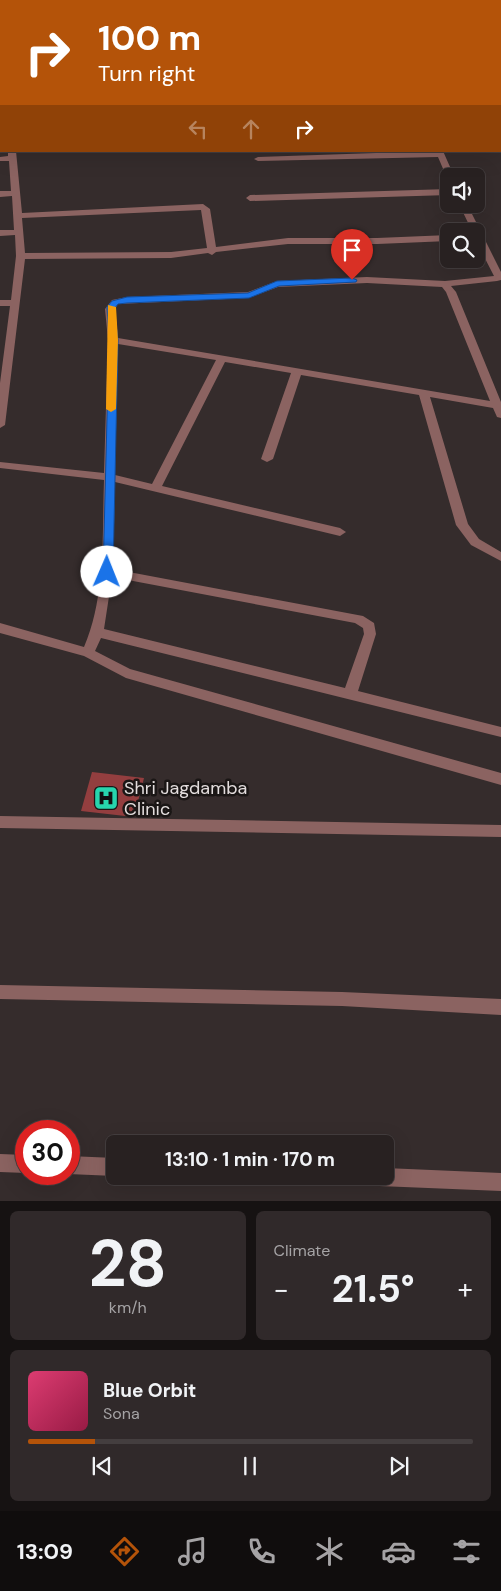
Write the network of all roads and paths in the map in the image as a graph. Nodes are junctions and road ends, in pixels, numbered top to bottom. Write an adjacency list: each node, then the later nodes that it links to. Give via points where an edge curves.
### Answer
1 (440, 153): 4 (street); 5 (street)
2 (12, 155): 3 (street); 7 (street)
3 (0, 158)
4 (258, 159)
5 (447, 168)
6 (440, 192): 9 (street)
7 (16, 193): 8 (street); 10 (street)
8 (0, 194)
9 (250, 198)
10 (19, 216): 11 (street); 15 (street, via 203,207 206,209)
11 (20, 232): 12 (street); 16 (street)
12 (0, 233)
13 (440, 238): 15 (street, via 288,241)
14 (485, 250): 17 (street, via 499,277)
15 (212, 252): 16 (street, via 172,256)
16 (21, 256): 19 (street)
17 (445, 284): 20 (street, via 367,280 286,283 268,286 249,295 127,300 116,302 110,309); 24 (street)
18 (0, 303): 19 (street)
19 (15, 303): 26 (street)
20 (114, 340): 21 (street); 29 (street)
21 (222, 358): 22 (street); 30 (street)
22 (297, 371): 23 (street); 27 (street)
23 (422, 392): 24 (street); 32 (street, via 462,525 475,542)
24 (496, 405): 25 (street)
25 (501, 415)
26 (0, 425)
27 (267, 458)
28 (0, 464): 29 (street)
29 (109, 477): 30 (street); 33 (street)
30 (156, 487): 31 (street)
31 (340, 532)
32 (501, 557)
33 (107, 572): 35 (street); 37 (street, via 359,619 369,626 370,634)
34 (0, 628): 36 (street)
35 (97, 632): 36 (street); 37 (street)
36 (88, 653): 39 (street, via 126,673)
37 (350, 694): 38 (street)
38 (501, 732)
39 (501, 779)
40 (0, 822): 41 (street)
41 (501, 831)
42 (0, 992): 43 (street, via 342,999)
43 (501, 1007)
44 (0, 1163): 45 (street)
45 (15, 1164)
46 (80, 1165): 47 (street)
47 (106, 1167)
48 (394, 1178): 49 (street)
49 (501, 1182)

